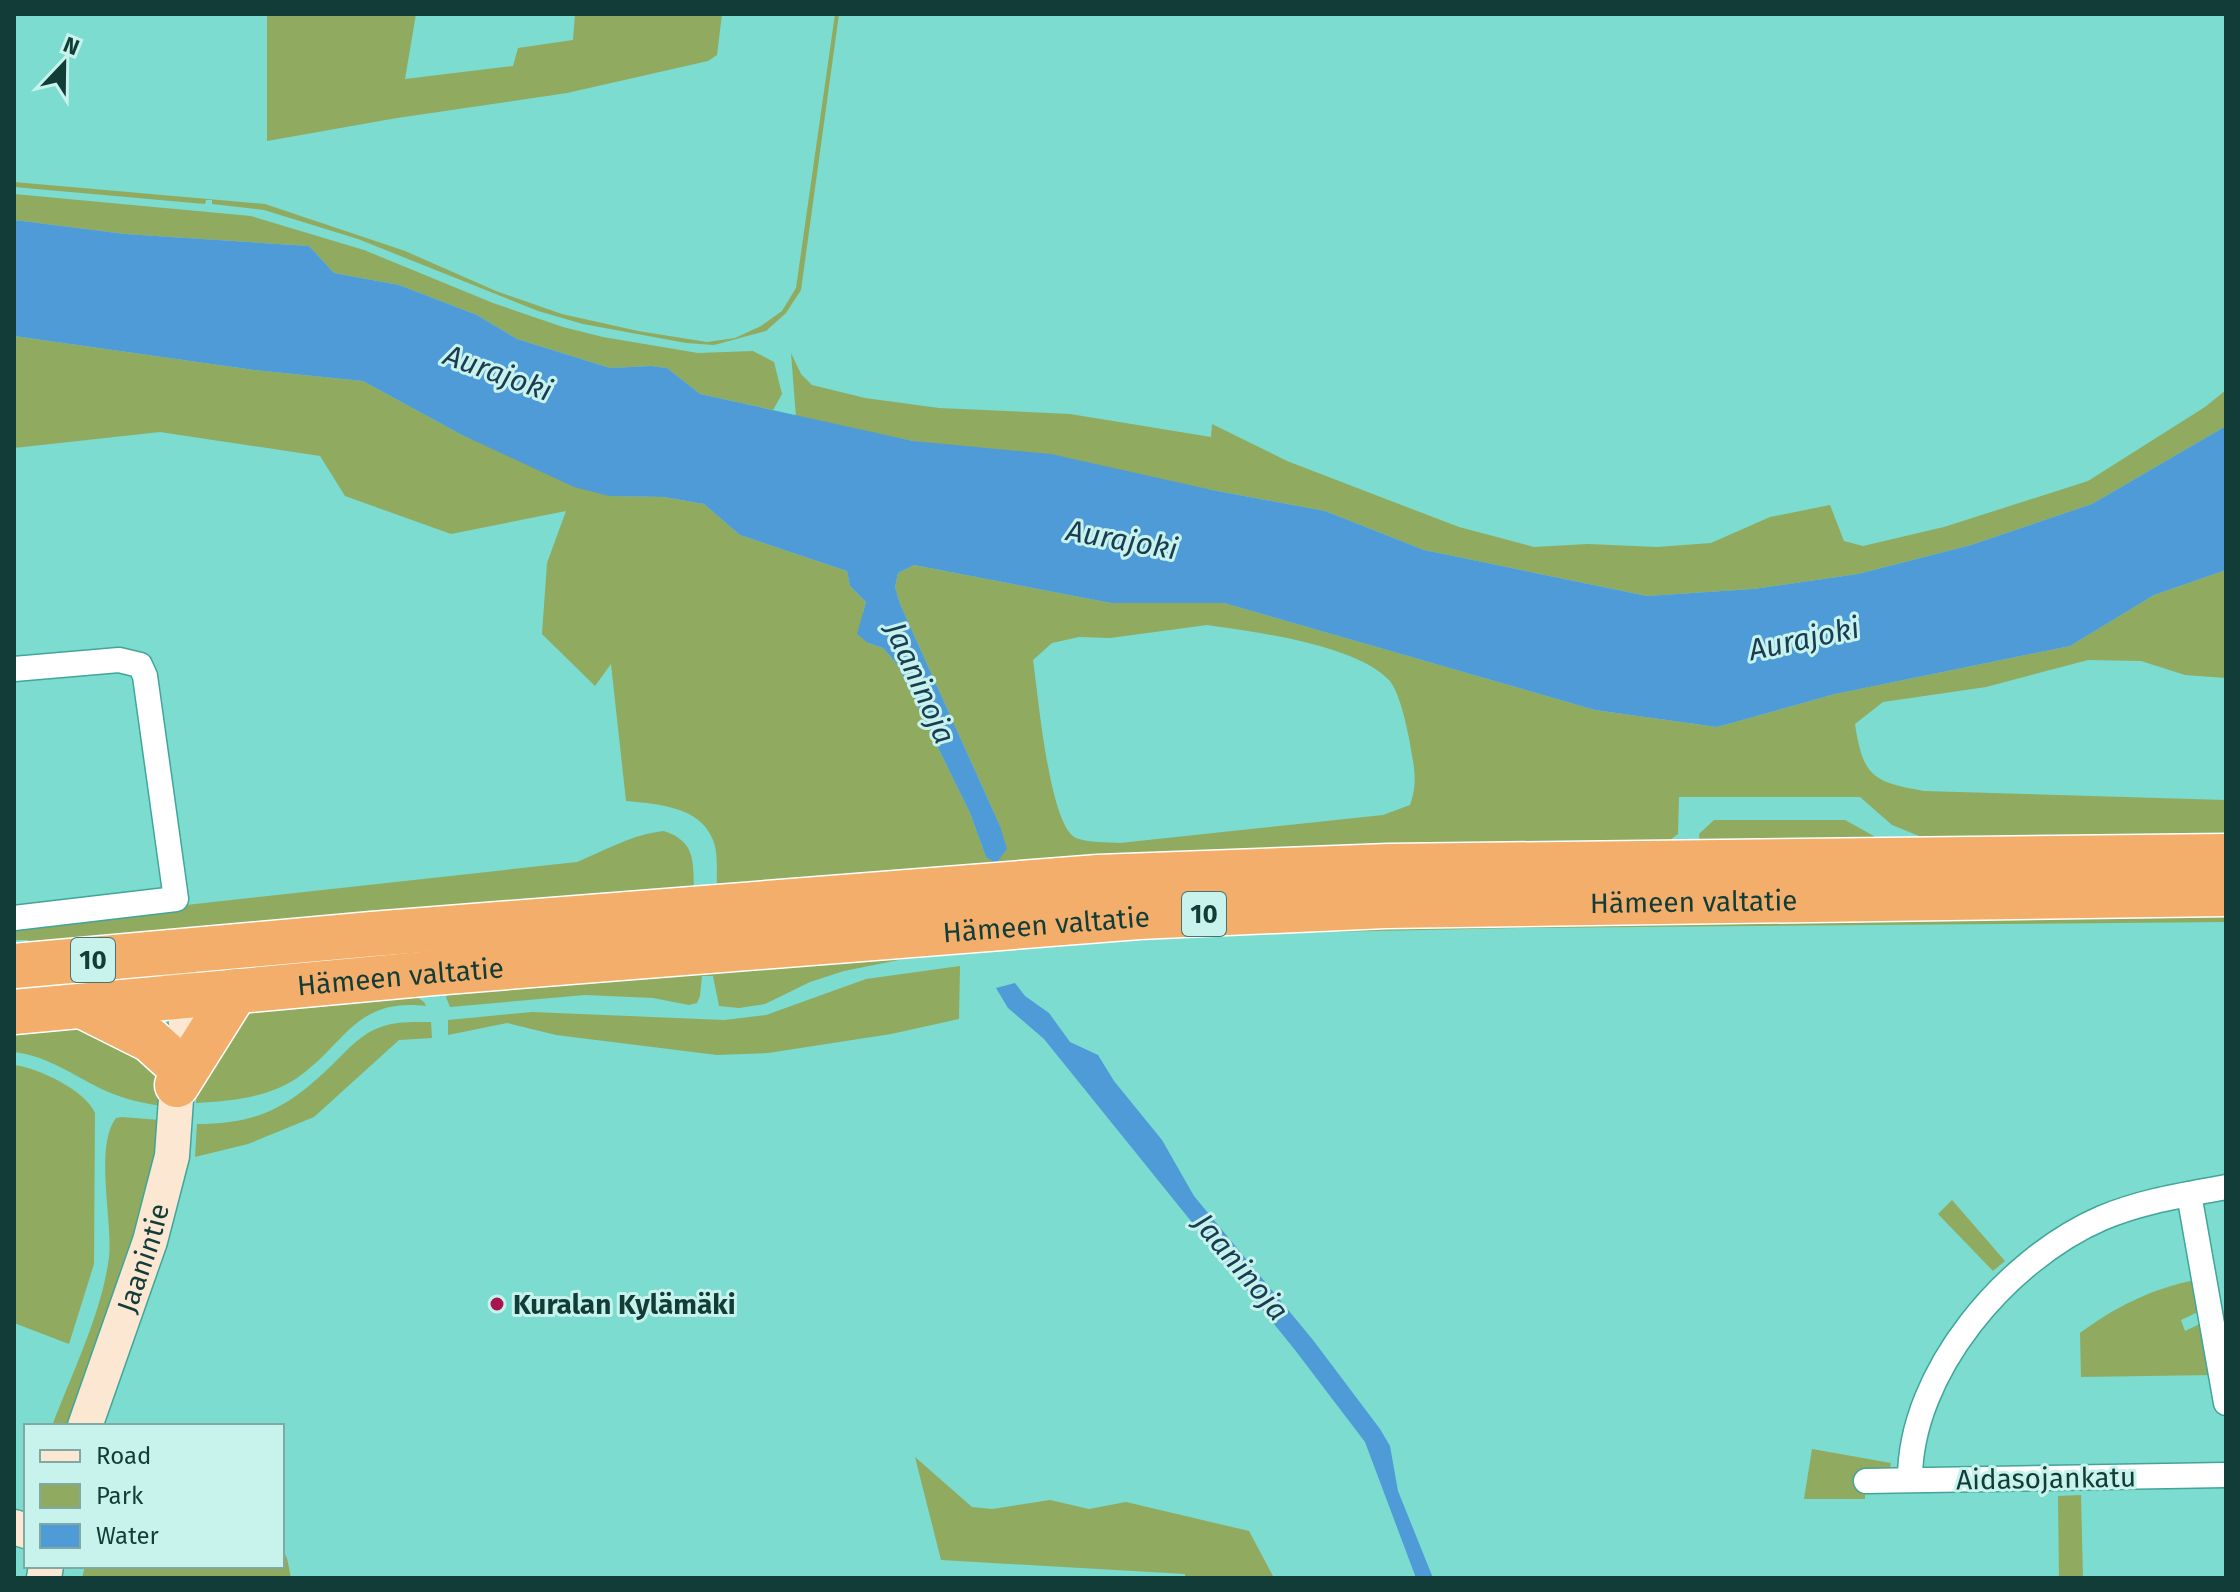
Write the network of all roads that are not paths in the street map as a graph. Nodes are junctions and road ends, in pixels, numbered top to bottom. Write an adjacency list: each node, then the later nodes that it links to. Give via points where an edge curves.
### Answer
1 (14, 669): 4 (street, via 119,660 140,665 176,899)
2 (2226, 856): 5 (highway, Hämeen valtatie / 10, via 1388,866 1098,877)
3 (2226, 894): 7 (highway, Hämeen valtatie / 10, via 1402,906 1155,917)
4 (14, 918)
5 (173, 953): 6 (highway, Hämeen valtatie / 10); 8 (main road, Jaanintie)
6 (14, 966)
7 (236, 991): 8 (highway, Hämeen valtatie / 10); 11 (highway)
8 (175, 997): 9 (highway, Hämeen valtatie / 10); 11 (main road, Jaanintie)
9 (82, 1006): 10 (highway, Hämeen valtatie / 10); 11 (highway, via 150,1040)
10 (14, 1012)
11 (174, 1072): 15 (main road, Jaanintie, via 176,1122 164,1188)
12 (2226, 1187): 13 (street)
13 (2189, 1194): 14 (street); 17 (street, via 2102,1218 2064,1239 2001,1287 1942,1368 1916,1432)
14 (2226, 1403)
15 (86, 1424)
16 (2226, 1475): 17 (street, Aidasojankatu)
17 (1910, 1479): 18 (street, Aidasojankatu)
18 (1866, 1481)

